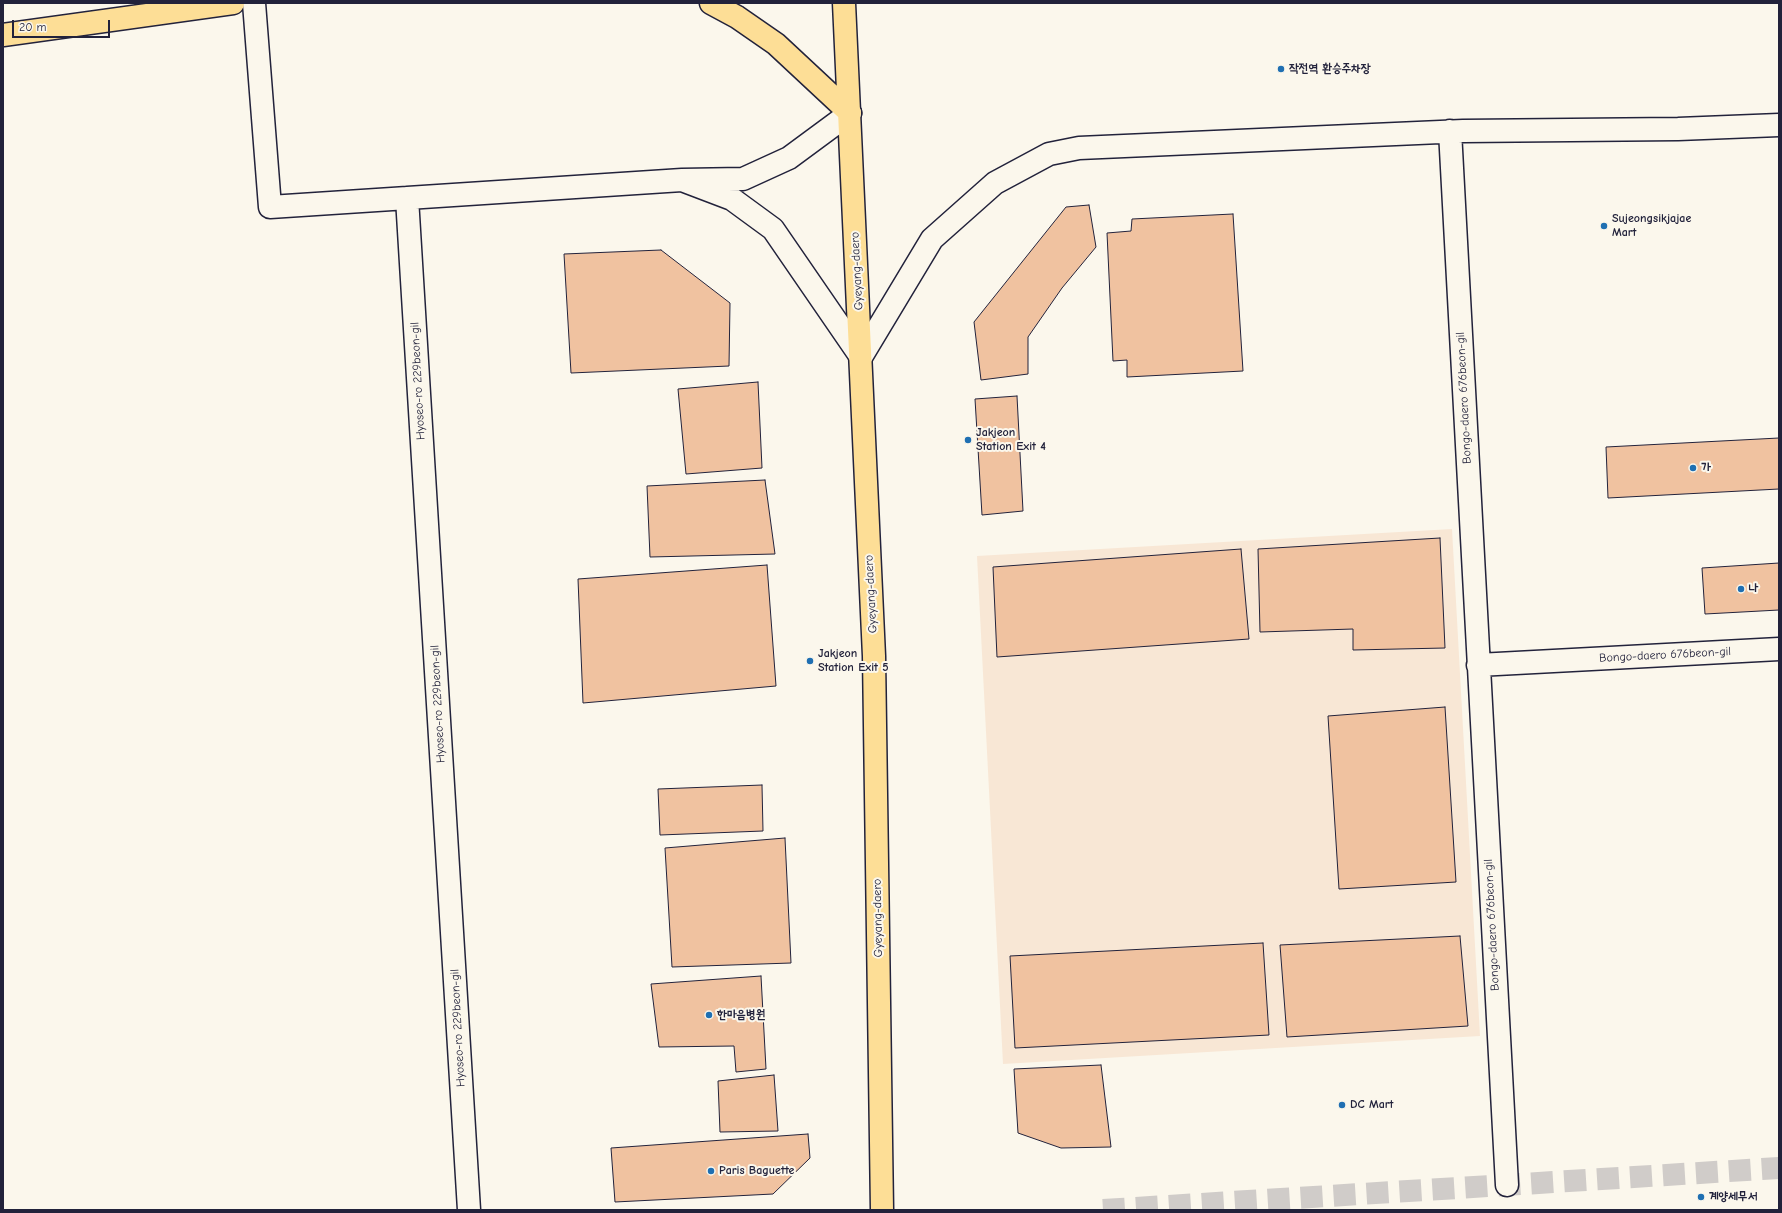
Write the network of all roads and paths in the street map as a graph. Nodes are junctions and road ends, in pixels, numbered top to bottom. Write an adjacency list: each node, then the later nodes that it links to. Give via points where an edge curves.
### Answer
1 (233, 3): 5 (main road)
2 (254, 3): 10 (street, via 270,207)
3 (711, 3): 6 (main road, via 737,17 776,44)
4 (844, 3): 6 (main road, Gyeyang-daero)
5 (3, 34)
6 (850, 113): 9 (street, via 789,158 743,179); 11 (main road, Gyeyang-daero)
7 (1779, 125): 8 (street, via 1678,129)
8 (1450, 131): 11 (street, via 1079,148 1049,154 995,183 932,239); 13 (street, Bongo-daero 676beon-gil)
9 (682, 180): 10 (street); 11 (street, via 732,199 773,229)
10 (407, 198): 15 (street, Hyoseo-ro 229beon-gil)
11 (861, 357): 16 (main road, Gyeyang-daero, via 874,656)
12 (1779, 649): 13 (street, Bongo-daero 676beon-gil)
13 (1478, 665): 14 (street, Bongo-daero 676beon-gil)
14 (1506, 1185)
15 (469, 1210)
16 (882, 1210)

